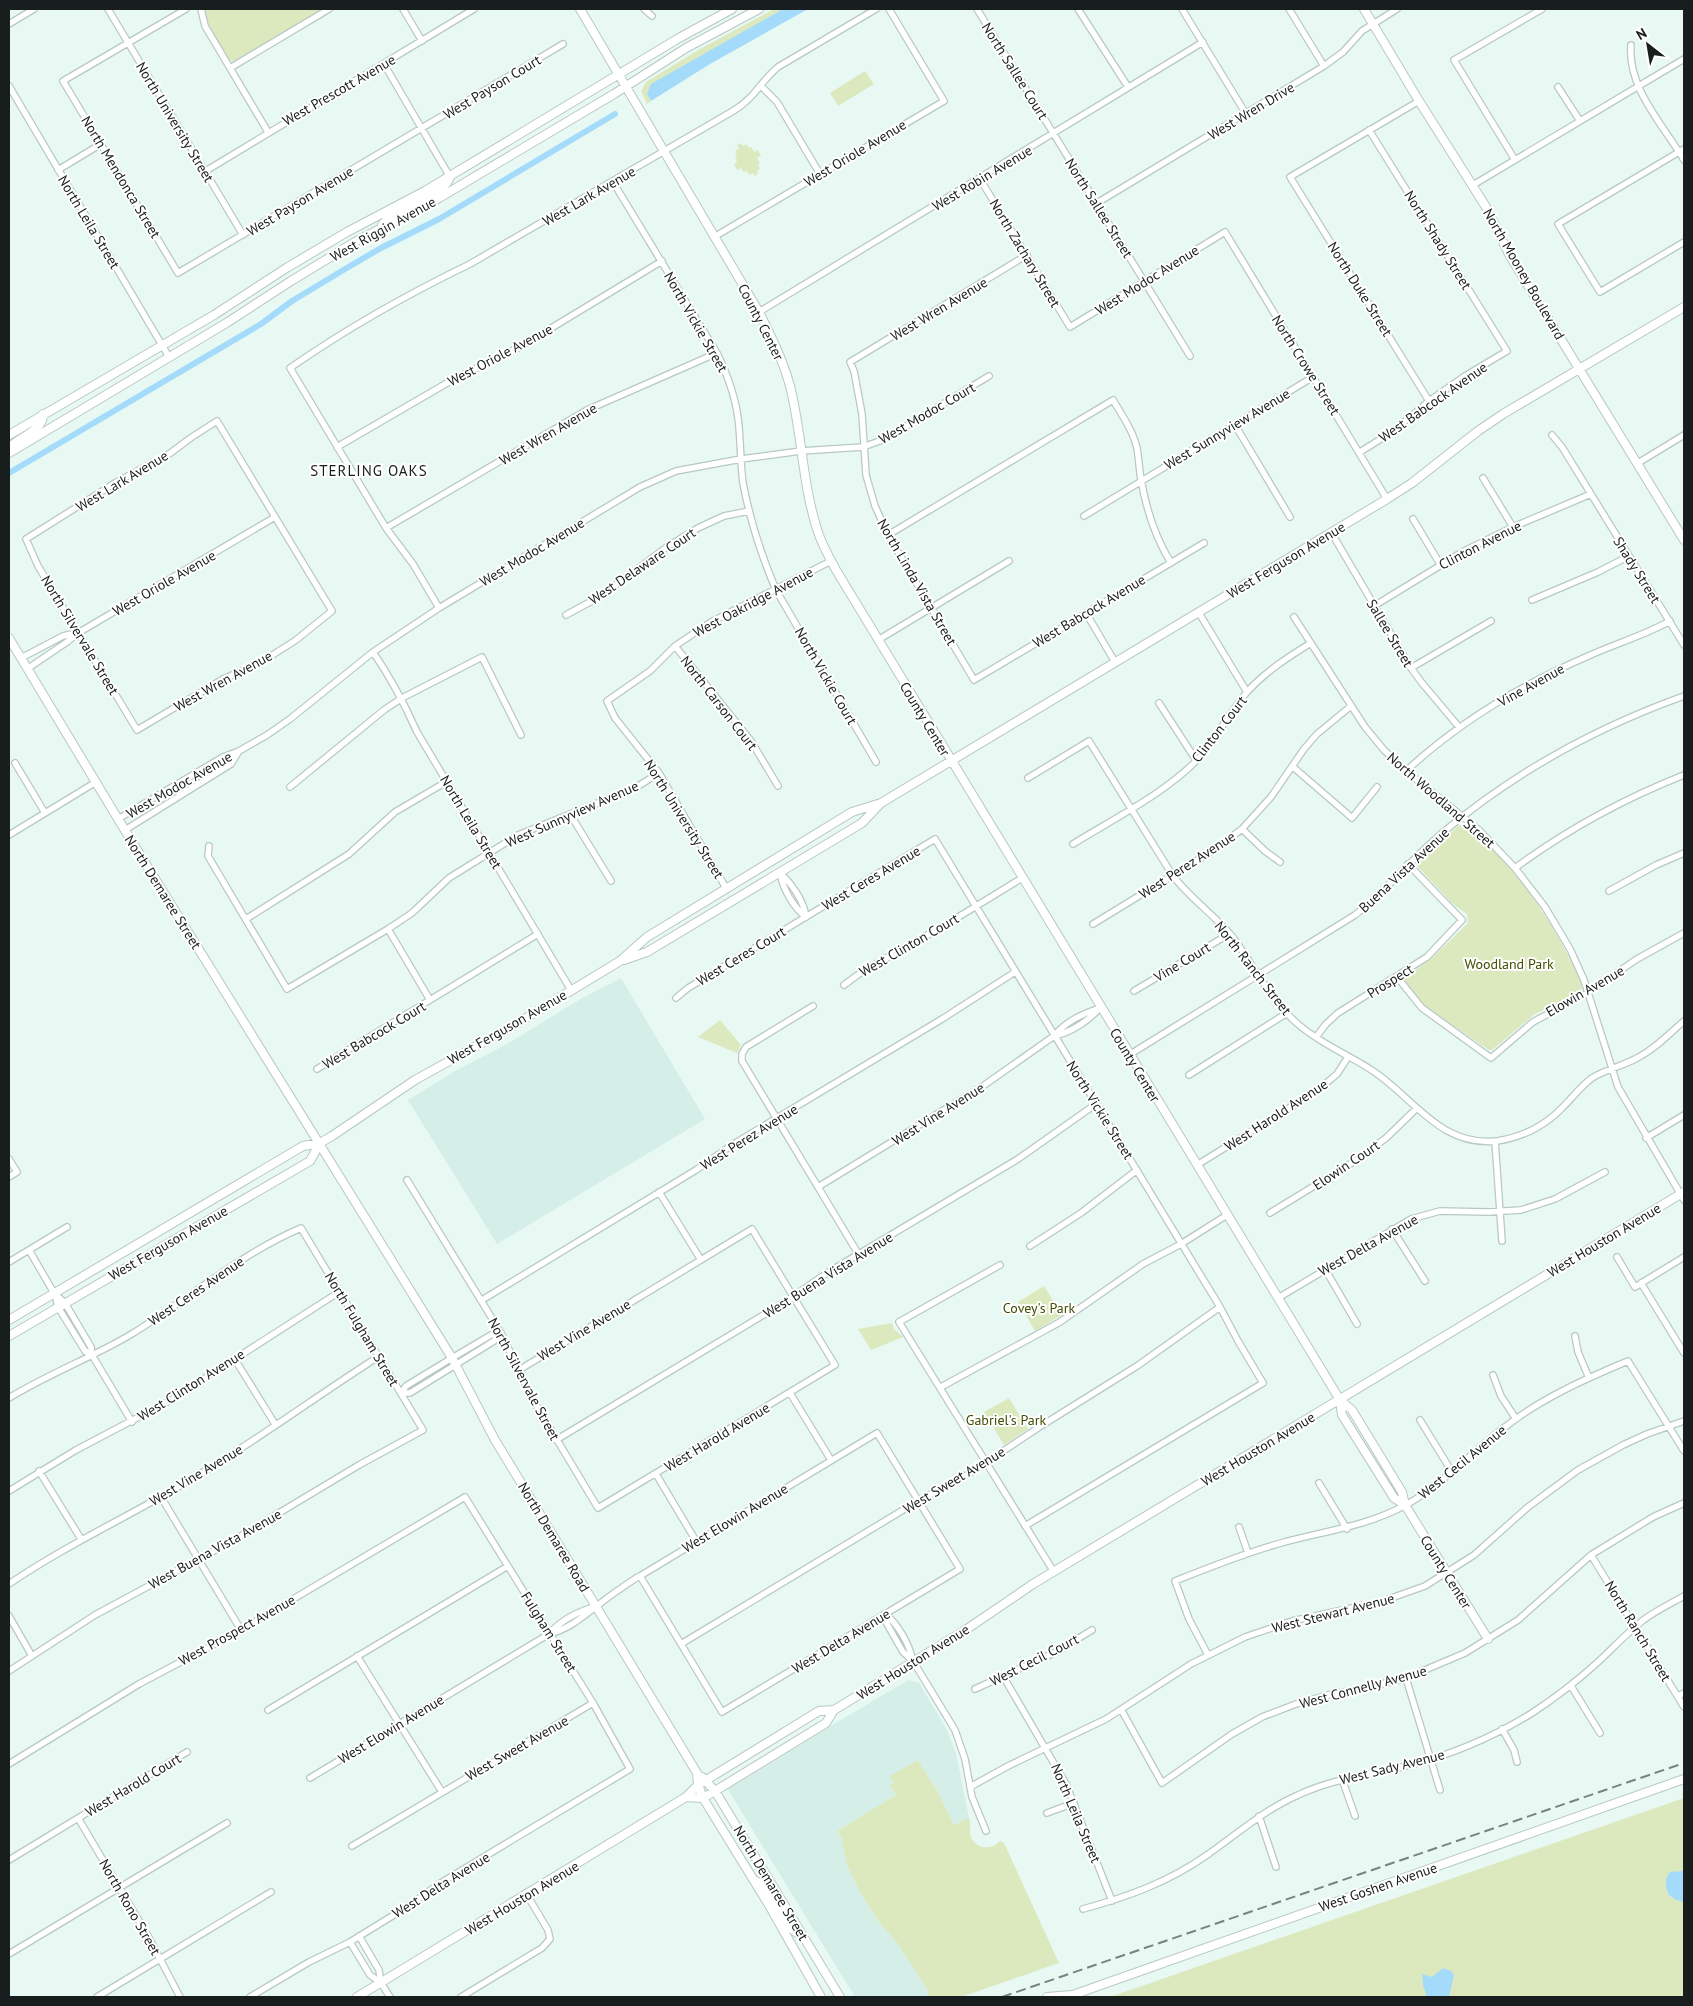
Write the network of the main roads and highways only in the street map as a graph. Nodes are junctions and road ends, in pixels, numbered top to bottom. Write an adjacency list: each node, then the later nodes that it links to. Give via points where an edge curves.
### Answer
1 (580, 9): 5 (main road, County Center)
2 (732, 9): 5 (main road, West Riggin Avenue)
3 (759, 9): 6 (main road, West Riggin Avenue, via 686,48)
4 (1364, 9): 10 (main road, North Mooney Boulevard, via 1473,185 1510,256)
5 (619, 75): 6 (main road, County Center); 7 (main road, West Riggin Avenue)
6 (626, 86): 8 (main road, West Riggin Avenue, via 445,194); 18 (main road, County Center, via 777,347 790,386 804,474 817,529 831,561)
7 (450, 177): 8 (main road, via 444,187 390,216); 11 (main road, West Riggin Avenue, via 347,232 163,346)
8 (379, 229): 14 (main road, West Riggin Avenue)
9 (1684, 307): 10 (main road, West Ferguson Avenue)
10 (1579, 368): 15 (main road, North Mooney Boulevard); 18 (main road, West Ferguson Avenue, via 1503,414 1387,498)
11 (43, 414): 12 (main road, West Riggin Avenue); 13 (main road, via 40,426)
12 (9, 435)
13 (9, 448)
14 (9, 452)
15 (1681, 527): 16 (main road, North Mooney Boulevard)
16 (1684, 540)
17 (9, 638): 21 (main road, North Demaree Street)
18 (950, 762): 19 (main road, West Ferguson Avenue); 25 (main road, County Center)
19 (881, 803): 20 (main road, West Ferguson Avenue, via 852,812 726,888 648,937); 20 (main road, West Ferguson Avenue, via 862,823 780,873 647,952)
20 (620, 961): 21 (main road, West Ferguson Avenue, via 422,1076)
21 (320, 1143): 23 (main road, West Ferguson Avenue, via 303,1146); 24 (main road, West Ferguson Avenue, via 310,1161); 28 (main road, North Demaree Road, via 454,1361 495,1440)
22 (1683, 1195): 25 (main road, West Houston Avenue)
23 (9, 1320)
24 (9, 1336)
25 (1340, 1400): 26 (main road, County Center, via 1352,1410 1402,1492 1405,1505); 27 (main road, West Houston Avenue, via 1054,1572)
26 (1488, 1639)
27 (834, 1710): 29 (main road, West Houston Avenue, via 820,1711); 32 (main road, West Houston Avenue, via 826,1723)
28 (697, 1774): 29 (main road, North Demaree Street); 31 (main road, North Demaree Road)
29 (706, 1780): 31 (main road, West Houston Avenue); 32 (main road, North Demaree Street)
30 (1684, 1780): 38 (main road, West Goshen Avenue)
31 (698, 1785): 33 (main road, West Houston Avenue); 34 (main road, North Demaree Road)
32 (715, 1791): 34 (main road, West Houston Avenue); 37 (main road, North Demaree Street)
33 (686, 1797): 34 (main road); 39 (main road, West Houston Avenue)
34 (703, 1798): 35 (main road, North Demaree Road)
35 (754, 1880): 36 (main road, North Demaree Road); 37 (main road, via 767,1888 792,1931)
36 (783, 1932): 40 (main road, North Demaree Street)
37 (802, 1935): 41 (main road, North Demaree Street)
38 (1070, 1996): 42 (main road, West Goshen Avenue)
39 (357, 1997)
40 (821, 1997)
41 (840, 1997)
42 (1047, 1997)

